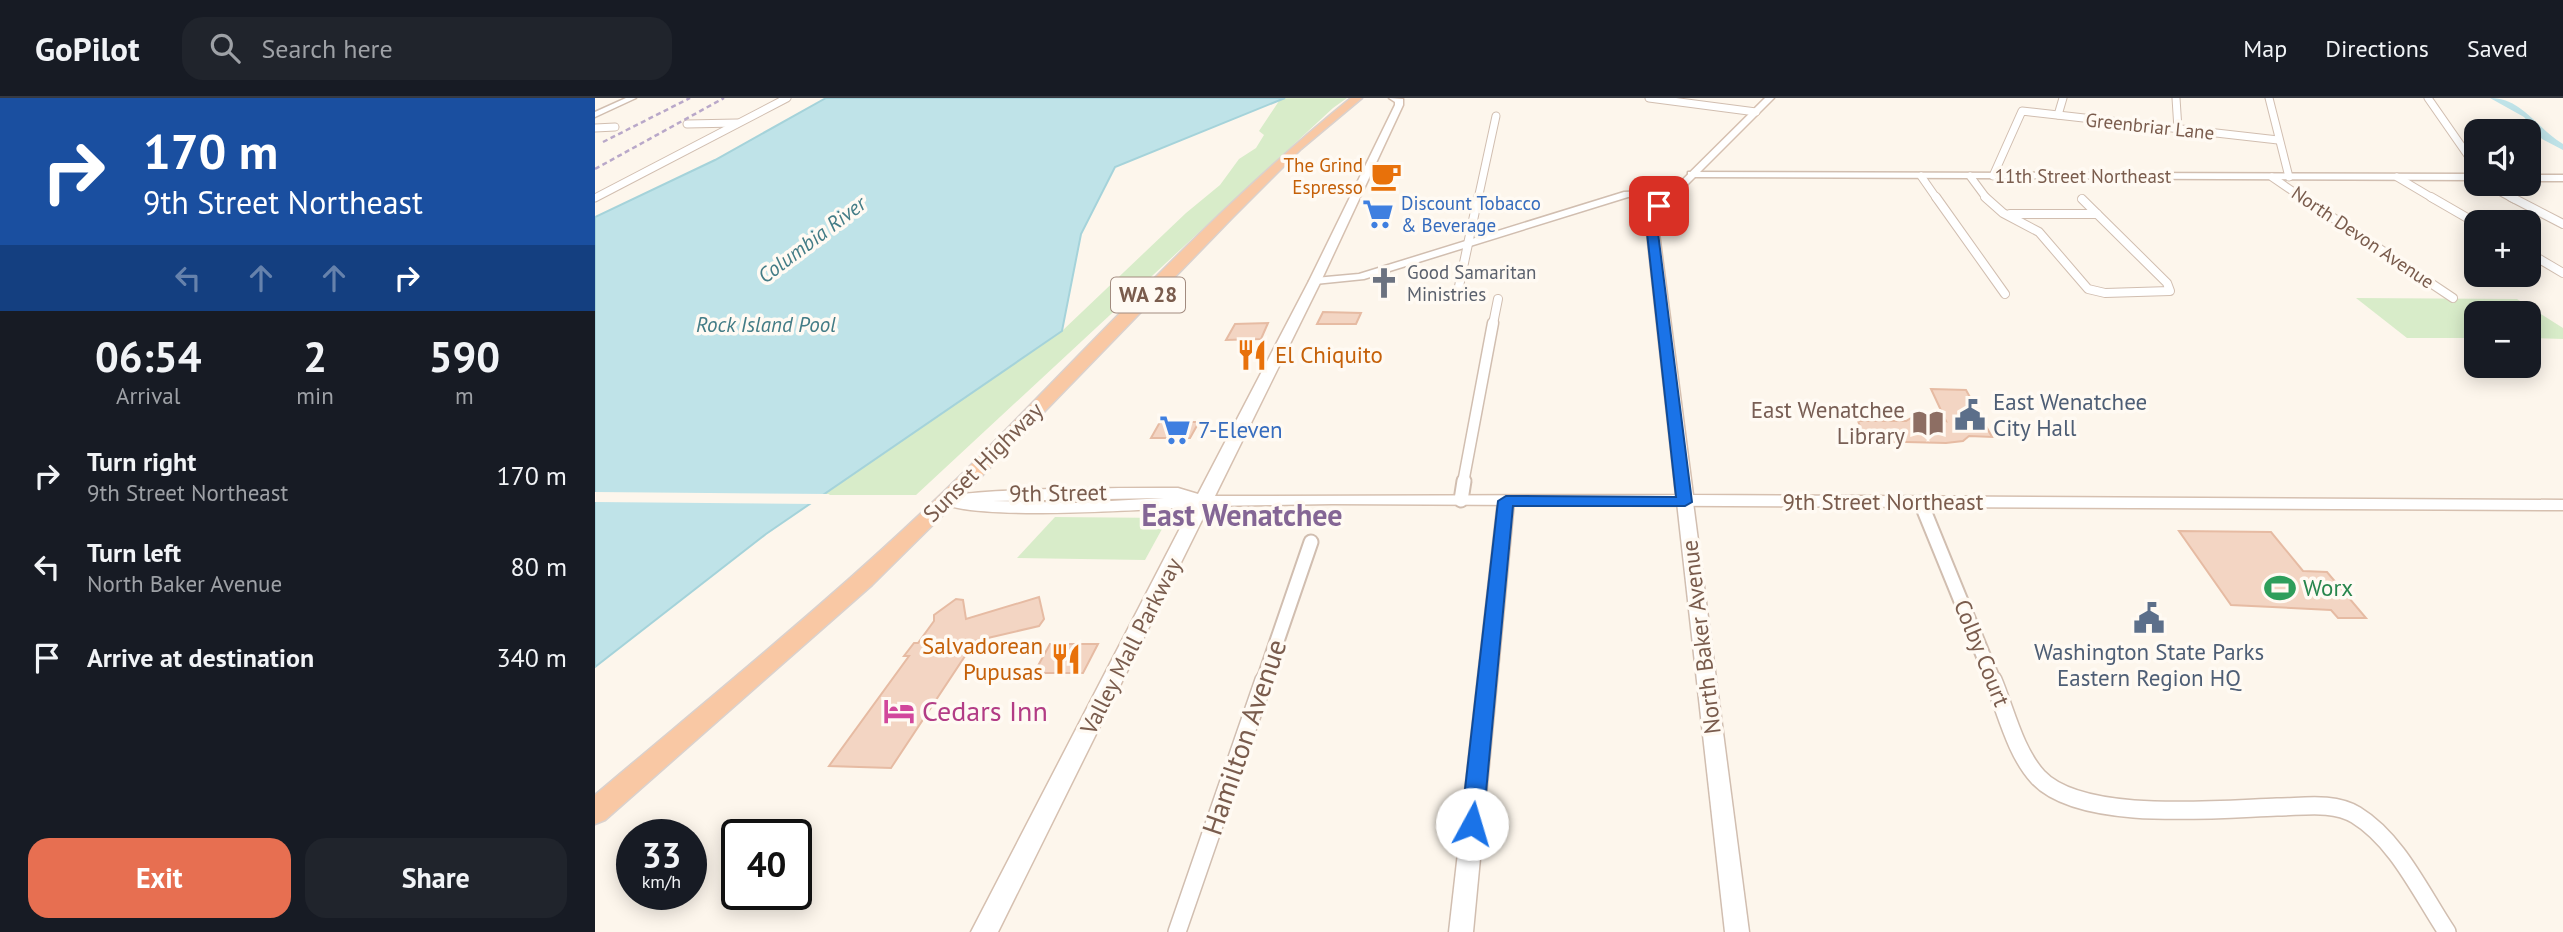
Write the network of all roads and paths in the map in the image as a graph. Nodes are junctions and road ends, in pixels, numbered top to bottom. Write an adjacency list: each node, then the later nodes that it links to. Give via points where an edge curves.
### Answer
1 (632, 98): 12 (street)
2 (787, 98): 15 (street)
3 (1357, 98): 48 (highway, Sunset Highway / WA 28, via 1238,204)
4 (1393, 98): 43 (main road, Valley Mall Parkway, via 1400,101 1399,106)
5 (1649, 98): 11 (street)
6 (1770, 98): 11 (main road, North Baker Avenue)
7 (2063, 98): 13 (street)
8 (2176, 98): 19 (street)
9 (2269, 98): 20 (street, North Devon Avenue)
10 (2428, 98): 21 (street)
11 (1756, 111): 22 (main road, North Baker Avenue)
12 (595, 115)
13 (2058, 115): 19 (street, Greenbriar Lane); 25 (street, Greenbriar Lane, via 2022,111)
14 (1496, 116): 40 (street)
15 (741, 123): 16 (street); 34 (street)
16 (687, 124)
17 (615, 127): 18 (street)
18 (595, 128)
19 (2178, 129): 20 (street, Greenbriar Lane)
20 (2278, 140): 27 (street, North Devon Avenue)
21 (2464, 150)
22 (1691, 174): 23 (street, 11th Street Northeast); 32 (main road, North Baker Avenue)
23 (1921, 176): 24 (street, 11th Street Northeast); 45 (street)
24 (1970, 176): 25 (street, 11th Street Northeast); 36 (street)
25 (1993, 176): 26 (street, 11th Street Northeast)
26 (2272, 177): 27 (street, 11th Street Northeast); 46 (street, North Devon Avenue)
27 (2288, 177): 28 (street, 11th Street Northeast)
28 (2397, 177): 30 (street, 11th Street Northeast); 38 (street)
29 (2541, 177): 31 (street)
30 (2464, 178)
31 (2563, 178)
32 (1672, 193): 40 (street, via 1627,194); 52 (main road, North Baker Avenue, via 1655,212 1653,233)
33 (2509, 196): 39 (street)
34 (595, 198)
35 (2082, 200): 37 (street)
36 (2003, 214): 37 (street); 37 (street, via 2039,232 2088,289 2105,293 2170,291)
37 (2097, 214)
38 (2464, 216)
39 (2563, 224)
40 (1468, 244): 43 (street, via 1360,277); 44 (street)
41 (2541, 260): 42 (street)
42 (2563, 273)
43 (1315, 281): 50 (main road, Valley Mall Parkway)
44 (1458, 291)
45 (2005, 294)
46 (2453, 298)
47 (1498, 299): 49 (street)
48 (947, 500): 50 (main road, 9th Street, via 989,508 1123,508); 56 (highway, Sunset Highway / WA 28, via 864,580)
49 (1461, 500): 50 (main road, 9th Street Northeast); 51 (main road, 9th Street Northeast)
50 (1204, 501): 57 (main road, Valley Mall Parkway)
51 (1506, 501): 52 (main road, 9th Street Northeast); 59 (street)
52 (1685, 502): 53 (main road, 9th Street Northeast); 60 (street, North Baker Avenue)
53 (1921, 503): 54 (main road, 9th Street Northeast); 61 (street, Colby Court, via 2033,771 2059,792 2081,801 2129,808 2315,807 2356,815 2385,843)
54 (2563, 505)
55 (1311, 542): 58 (street, Hamilton Avenue)
56 (598, 809)
57 (984, 932)
58 (1177, 932)
59 (1461, 932)
60 (1737, 932)
61 (2448, 932)

